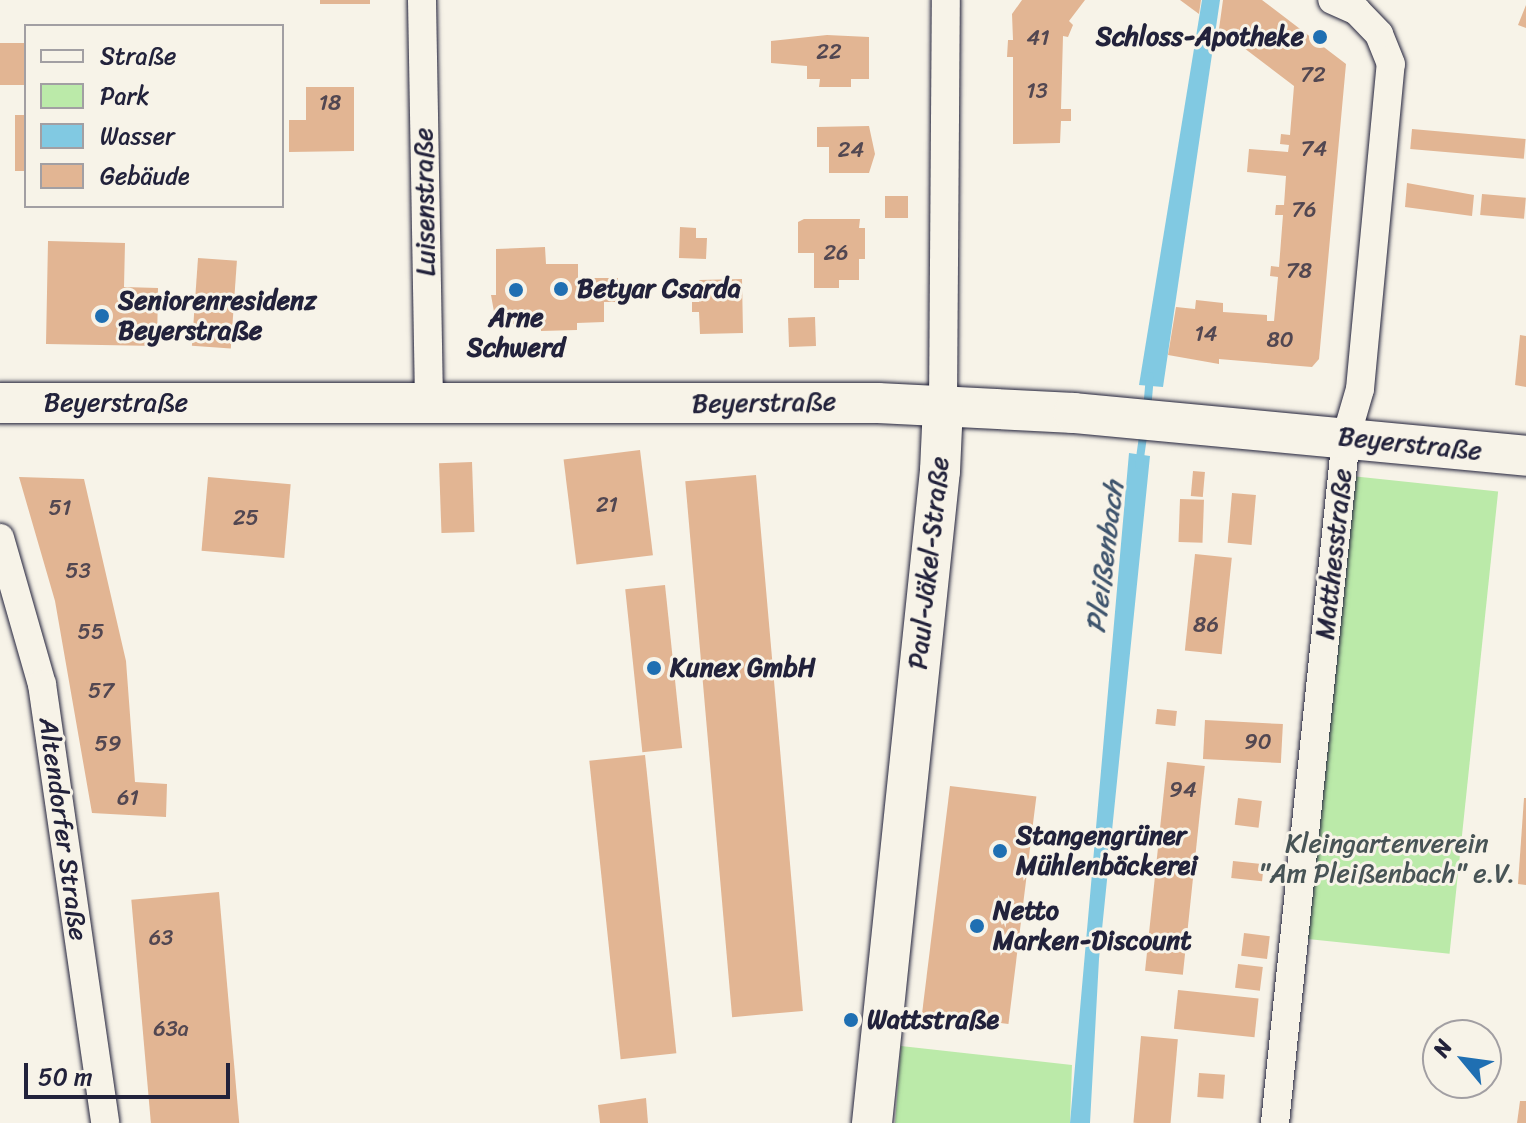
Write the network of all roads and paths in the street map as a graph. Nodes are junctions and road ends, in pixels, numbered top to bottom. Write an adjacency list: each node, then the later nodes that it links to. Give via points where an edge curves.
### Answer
1 (422, 0): 5 (street, Luisenstraße)
2 (946, 0): 6 (street, Paul-Jäkel-Straße)
3 (1351, 4): 7 (street, Matthesstraße, via 1379,34 1391,64 1360,389)
4 (0, 403): 5 (street, Beyerstraße)
5 (429, 404): 6 (street, Beyerstraße)
6 (943, 406): 7 (street, Beyerstraße); 11 (street, Paul-Jäkel-Straße)
7 (1346, 437): 8 (street, Beyerstraße); 12 (street, Matthesstraße)
8 (1526, 456)
9 (0, 538): 10 (street, Altendorfer Straße, via 42,684)
10 (105, 1123)
11 (872, 1123)
12 (1275, 1123)

